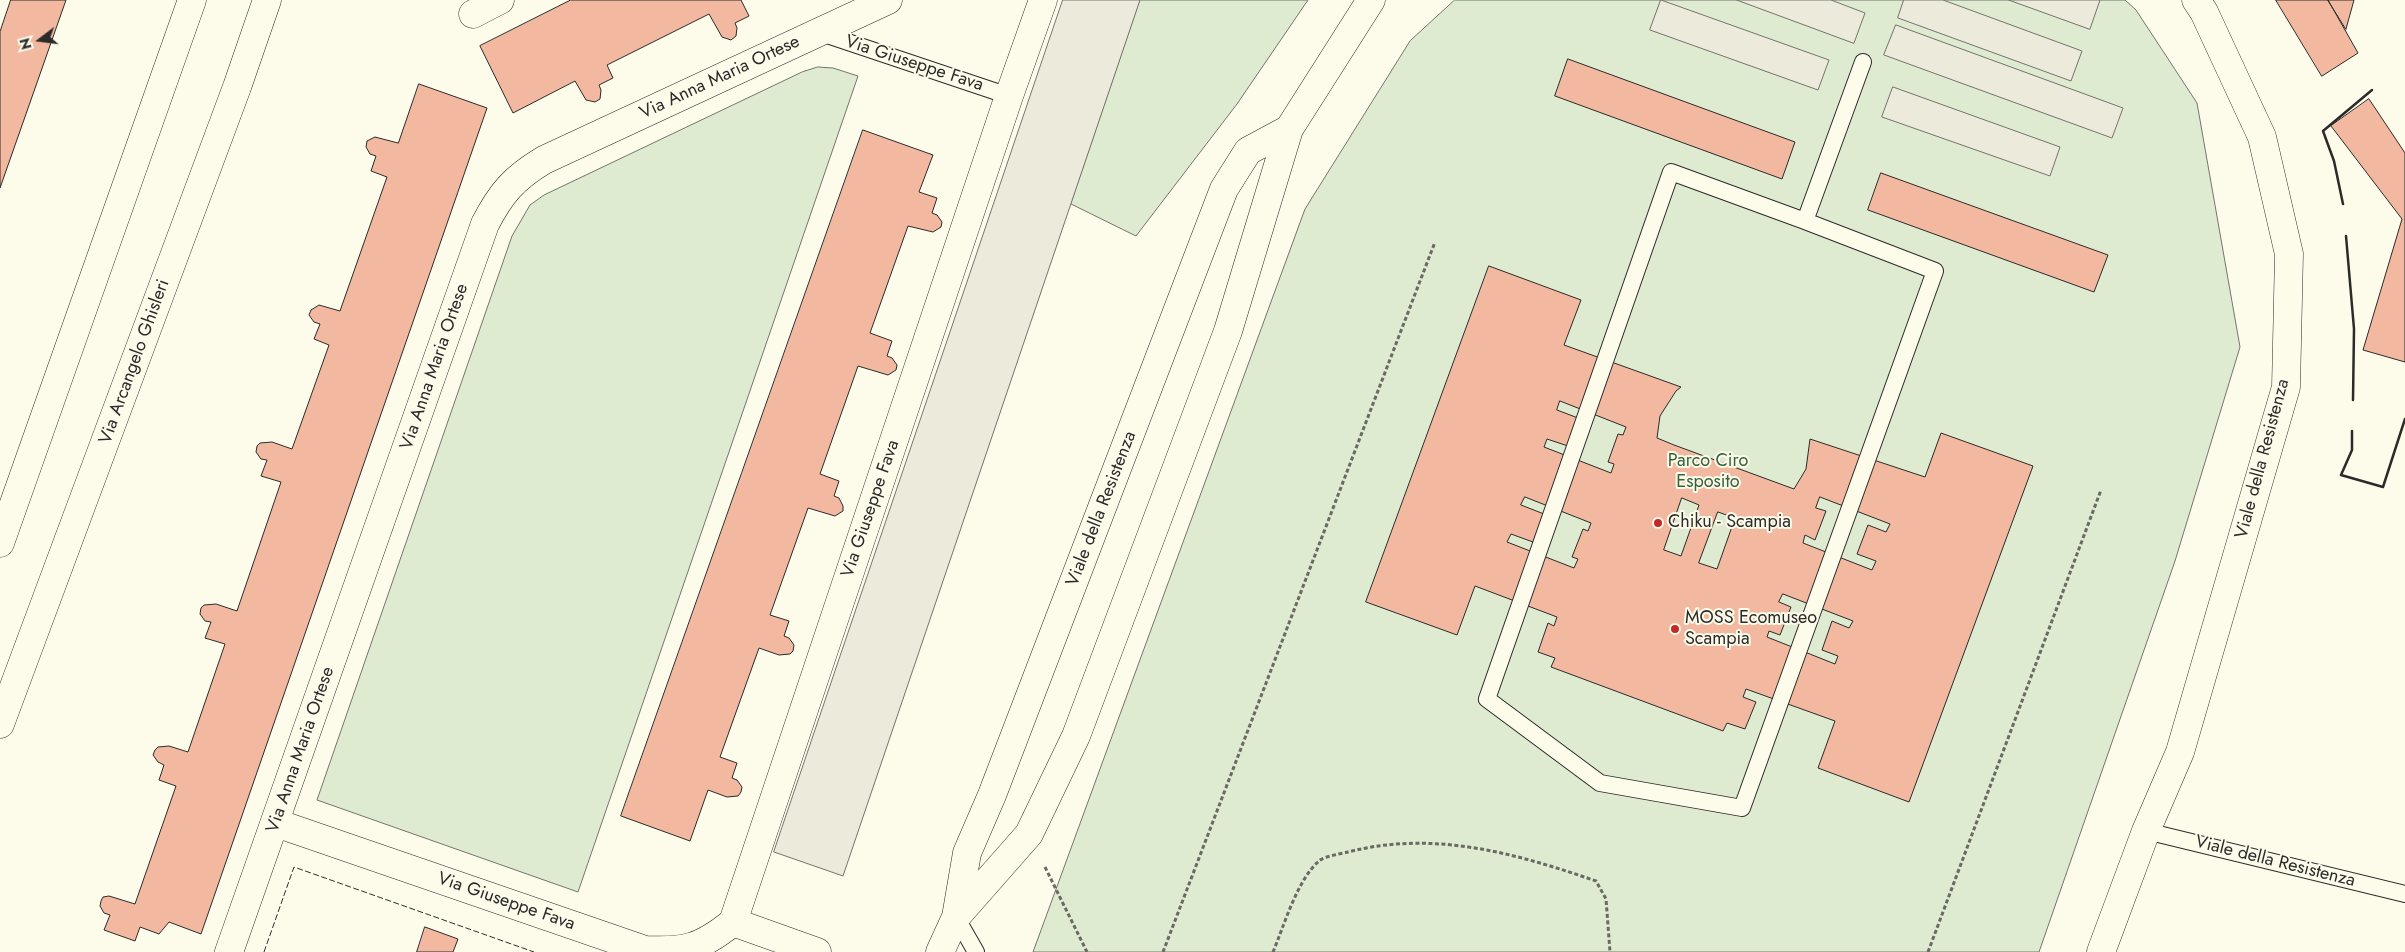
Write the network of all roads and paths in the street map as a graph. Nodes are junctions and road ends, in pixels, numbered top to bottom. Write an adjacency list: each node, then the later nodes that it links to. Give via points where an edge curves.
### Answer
1 (192, 0): 16 (street)
2 (267, 0): 17 (street, Via Arcangelo Ghisleri)
3 (500, 0): 8 (street)
4 (888, 0): 9 (street, Via Anna Maria Ortese)
5 (1043, 0): 11 (street, Via Giuseppe Fava)
6 (1372, 0): 12 (street, Viale della Resistenza)
7 (2196, 0): 19 (street, Viale della Resistenza, via 2262,137 2288,254 2286,387 2180,752)
8 (472, 14)
9 (818, 32): 11 (lane, Via Giuseppe Fava); 18 (street, Via Anna Maria Ortese, via 544,160 523,173 500,197 485,224)
10 (1863, 62): 13 (lane)
11 (1009, 96): 23 (street, Via Giuseppe Fava)
12 (1289, 129): 20 (street, Viale della Resistenza, via 1228,331 1076,736); 22 (street, Viale della Resistenza, via 1248,152 1224,190 992,795 967,852)
13 (1804, 221): 13 (lane, via 1671,172 1487,699 1600,783 1742,808 1935,271)
14 (1436, 242): 29 (path)
15 (2101, 490): 32 (path)
16 (0, 543)
17 (0, 724)
18 (276, 823): 23 (street, Via Giuseppe Fava, via 645,950 672,952 698,946); 24 (street, Via Anna Maria Ortese)
19 (2146, 831): 21 (lane, Viale della Resistenza); 33 (street, Viale della Resistenza)
20 (1029, 834): 22 (street, Viale della Resistenza); 28 (path)
21 (2405, 894)
22 (956, 916): 26 (street, Viale della Resistenza); 27 (lane)
23 (732, 922): 25 (street)
24 (229, 952)
25 (818, 952)
26 (940, 952)
27 (976, 952)
28 (1087, 952)
29 (1163, 952)
30 (1273, 952): 31 (path, via 1296,894 1320,860 1371,846 1440,842 1534,860 1596,881 1606,900)
31 (1610, 952)
32 (1928, 952)
33 (2101, 952)

